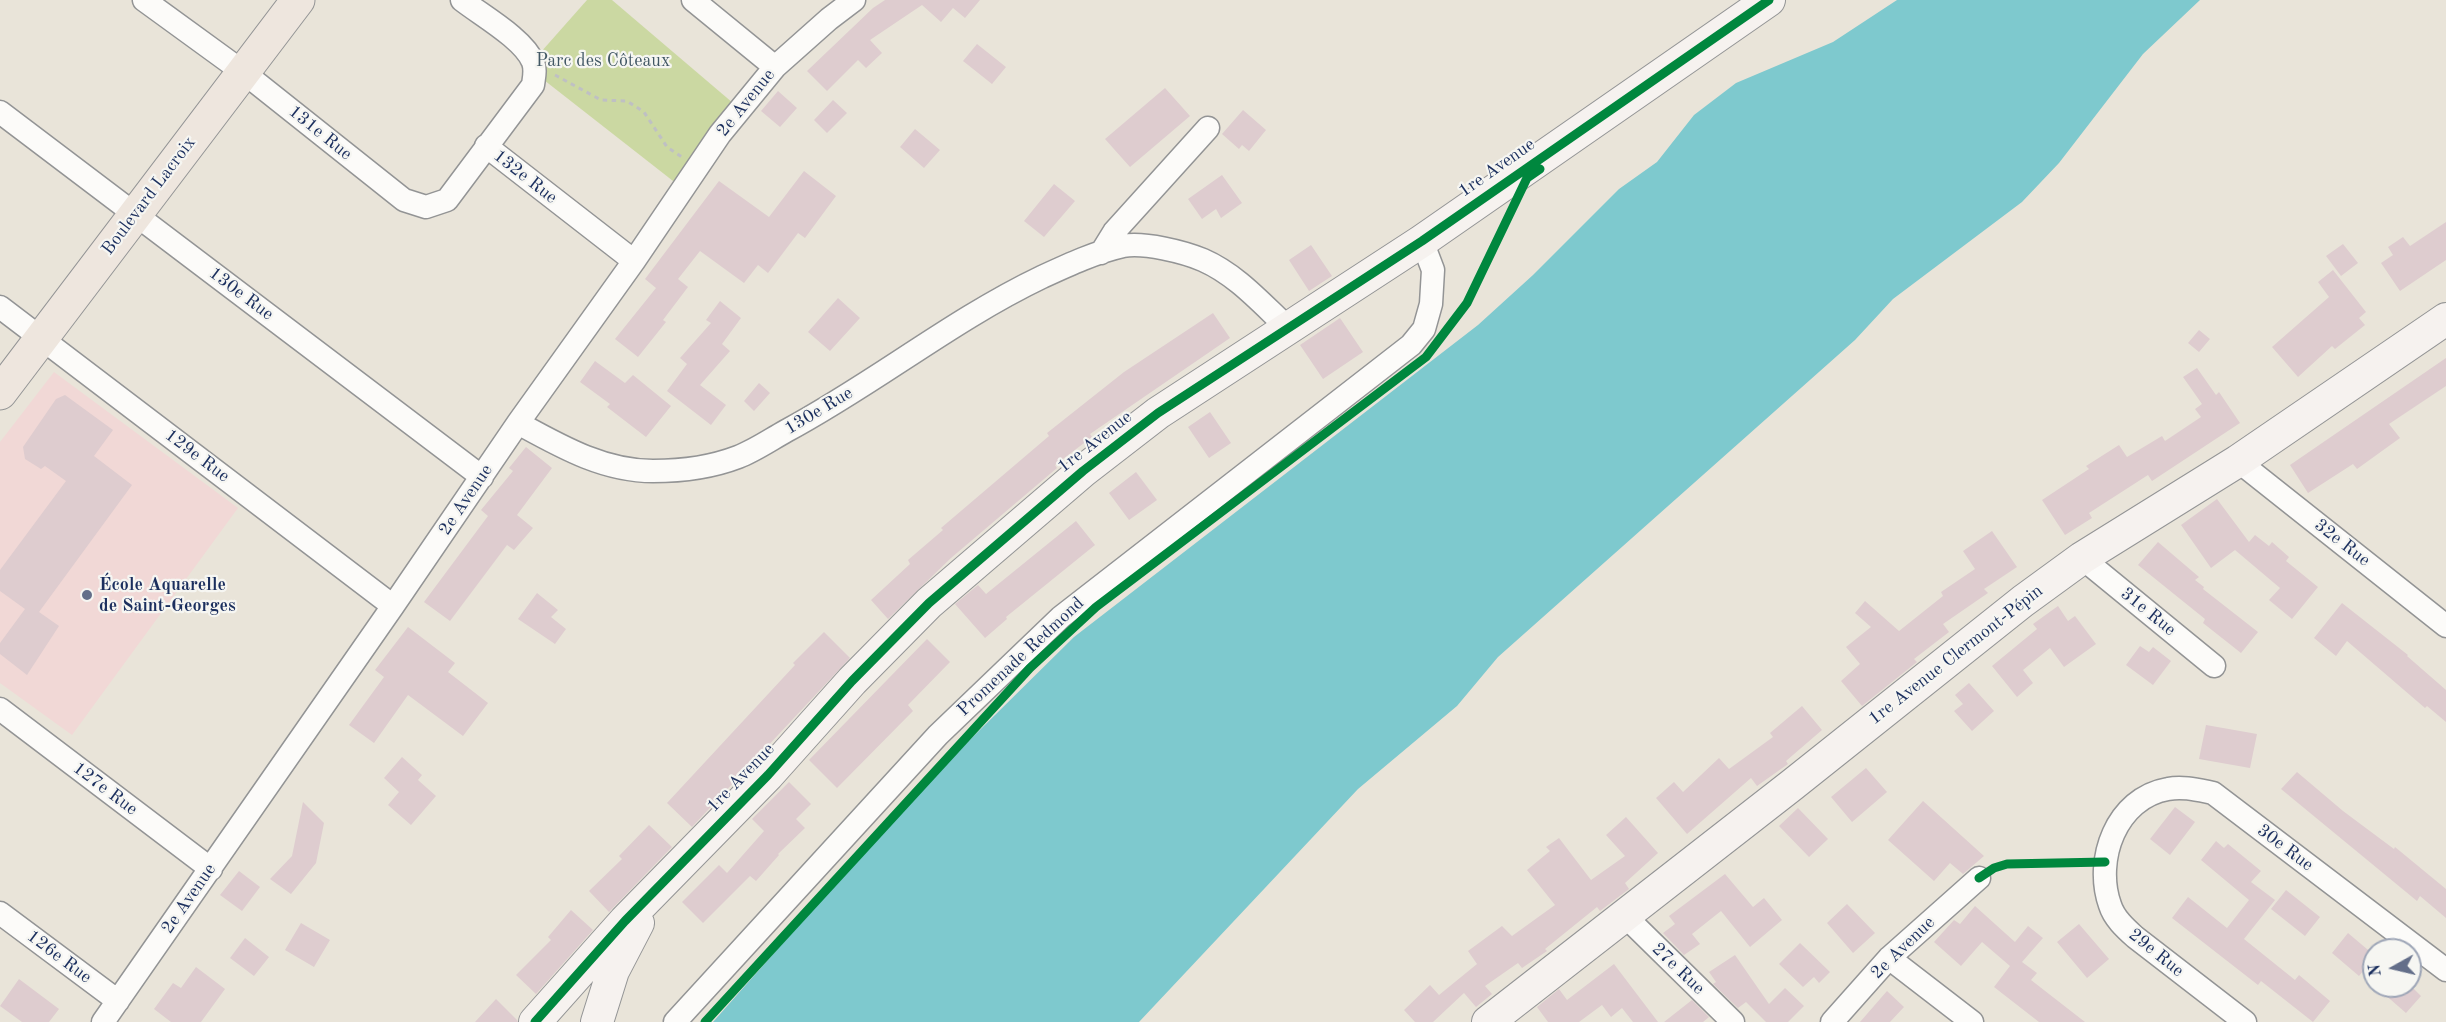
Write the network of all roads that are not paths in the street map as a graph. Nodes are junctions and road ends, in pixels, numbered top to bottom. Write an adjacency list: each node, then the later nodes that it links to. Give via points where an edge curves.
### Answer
1 (144, 0): 8 (street, 131e Rue)
2 (298, 0): 8 (main road, Boulevard Lacroix)
3 (462, 0): 11 (street, 132e Rue, via 513,38 533,61 536,73 532,85)
4 (693, 0): 7 (street)
5 (854, 0): 7 (street, 2e Avenue)
6 (1769, 0): 13 (street, 1re Avenue)
7 (774, 67): 15 (street, 2e Avenue, via 696,166)
8 (243, 72): 11 (street, 131e Rue, via 404,200 415,204 426,207 447,200); 12 (main road, Boulevard Lacroix)
9 (0, 112): 12 (street, 130e Rue)
10 (1208, 128): 14 (street, via 1114,232)
11 (486, 146): 15 (street, 132e Rue)
12 (135, 214): 19 (main road, Boulevard Lacroix); 23 (street, 130e Rue)
13 (1422, 241): 18 (street, 1re Avenue); 41 (street, Promenade Redmond, via 1432,270 1431,304 1424,330 1411,345 1061,617 938,735)
14 (1101, 253): 18 (street, 130e Rue, via 1137,246 1161,248 1202,260 1233,277); 21 (street, 130e Rue, via 1012,291 814,416 738,457 685,470 612,466 572,452)
15 (634, 261): 21 (street, 2e Avenue)
16 (0, 307): 19 (street, 129e Rue)
17 (2446, 319): 22 (street, 1re Avenue Clermont-Pépin)
18 (1288, 328): 32 (street, 1re Avenue, via 1158,413 1083,471 929,603)
19 (41, 338): 20 (main road, Boulevard Lacroix); 25 (street, 129e Rue)
20 (0, 393)
21 (518, 423): 23 (street, 2e Avenue)
22 (2238, 461): 24 (street, 1re Avenue Clermont-Pépin); 26 (street, 32e Rue)
23 (482, 477): 25 (street, 2e Avenue)
24 (2082, 558): 27 (street, 31e Rue); 34 (street, 1re Avenue Clermont-Pépin)
25 (393, 606): 30 (street, 2e Avenue)
26 (2446, 626)
27 (2214, 666)
28 (0, 709): 30 (street, 127e Rue)
29 (2115, 825): 36 (street, 30e Rue, via 2147,796 2166,789 2182,787 2213,793); 46 (street, 29e Rue, via 2105,862 2105,884 2110,907 2120,923)
30 (211, 869): 37 (street, 2e Avenue)
31 (1979, 878): 35 (street, 2e Avenue)
32 (660, 885): 39 (street, 1re Avenue); 40 (street, via 613,971)
33 (0, 913): 37 (street, 126e Rue)
34 (1624, 915): 42 (street, 1re Avenue Clermont-Pépin); 43 (street, 27e Rue)
35 (1889, 958): 44 (street, 2e Avenue); 45 (street)
36 (2446, 970)
37 (118, 1001): 38 (street, 2e Avenue)
38 (103, 1022)
39 (536, 1022)
40 (597, 1022)
41 (675, 1022)
42 (1488, 1022)
43 (1733, 1022)
44 (1832, 1022)
45 (1972, 1022)
46 (2245, 1022)

